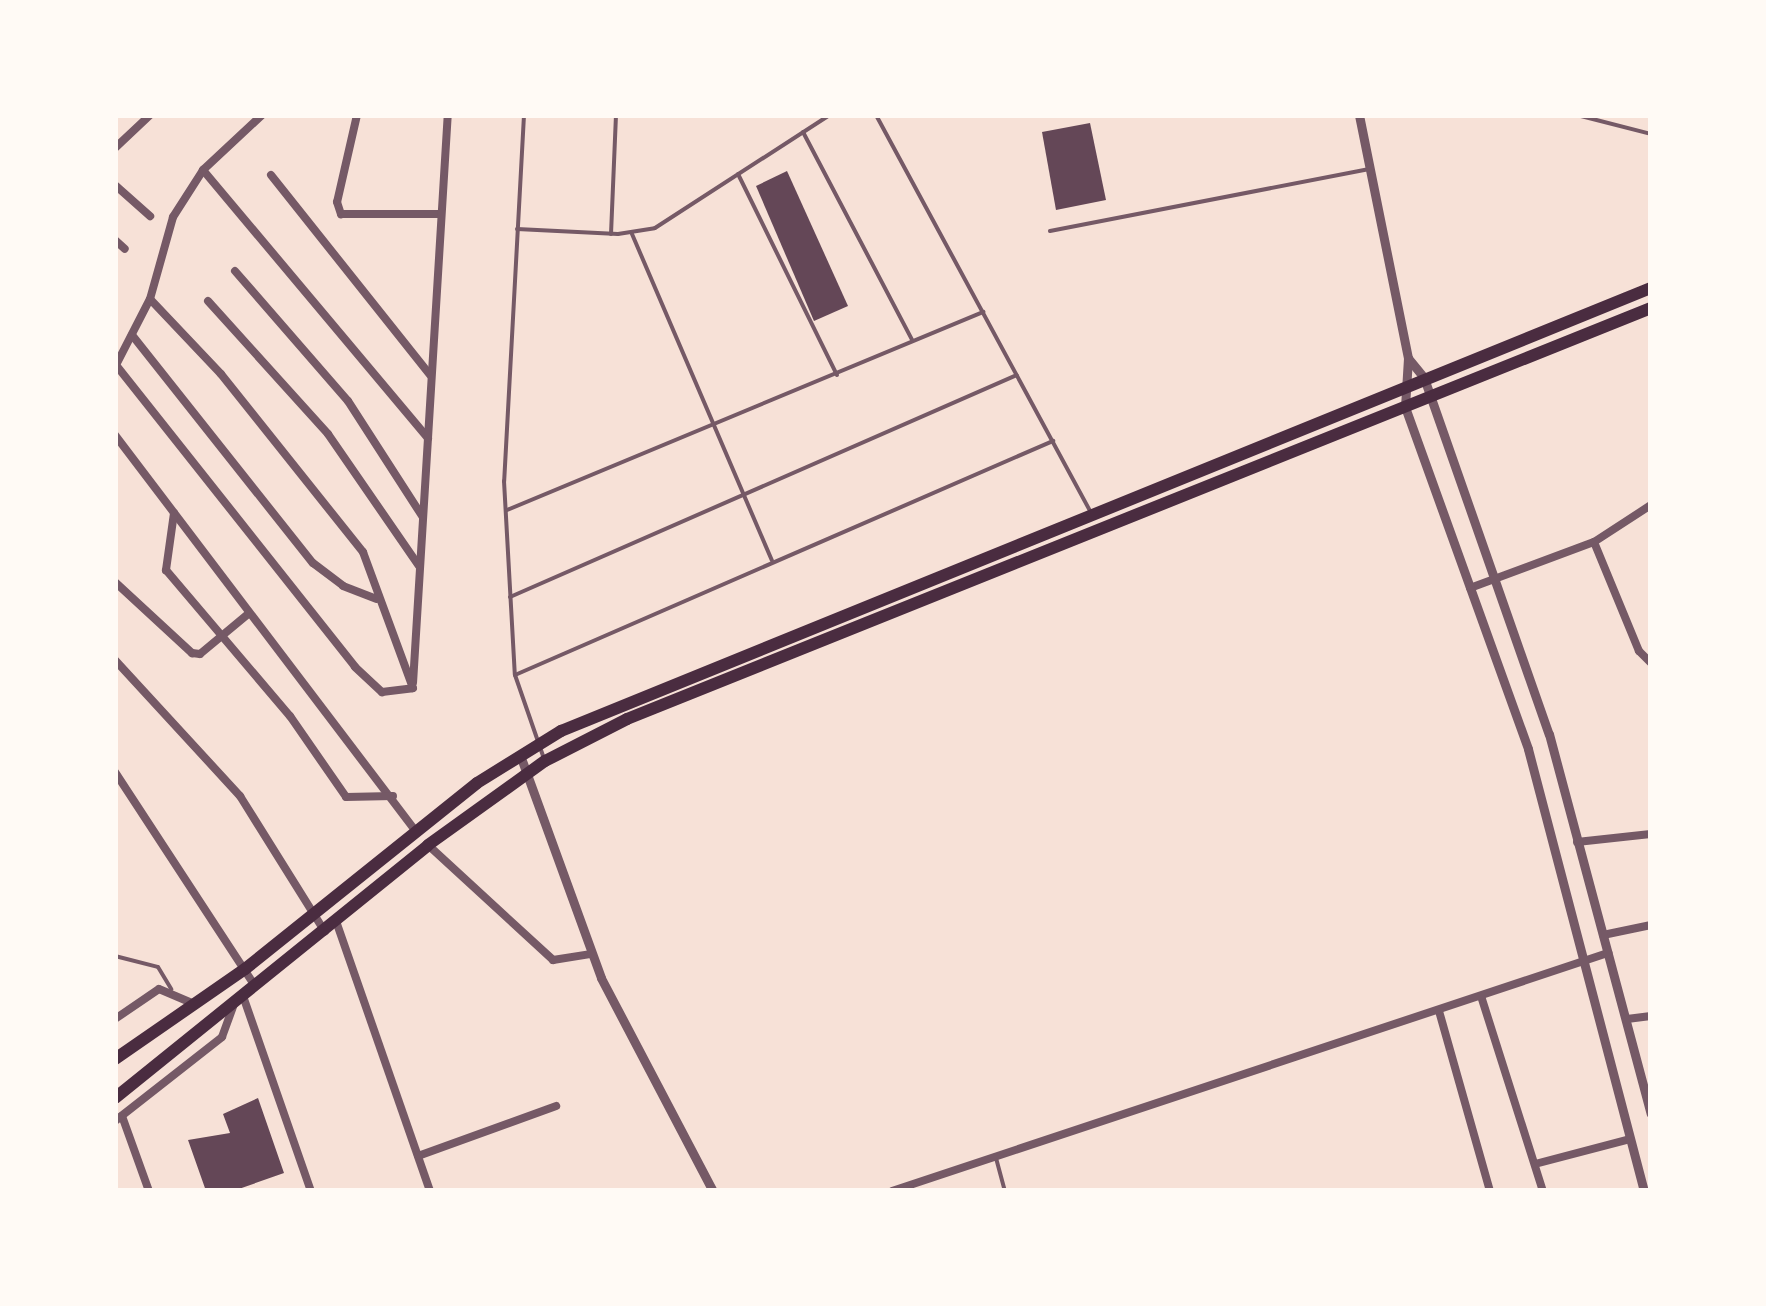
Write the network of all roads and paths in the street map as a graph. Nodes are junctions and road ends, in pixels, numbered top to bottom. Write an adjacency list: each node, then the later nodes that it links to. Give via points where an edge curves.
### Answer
1 (150, 115): 14 (street)
2 (262, 115): 17 (street)
3 (357, 115): 21 (street, via 337,202 341,214)
4 (448, 115): 21 (street)
5 (524, 115): 23 (lane)
6 (616, 115): 25 (lane)
7 (830, 115): 12 (lane)
8 (876, 115): 34 (lane)
9 (1360, 115): 16 (street)
10 (1578, 115): 13 (lane)
11 (115, 128): 14 (street)
12 (803, 132): 18 (lane); 36 (lane)
13 (1651, 134)
14 (126, 138): 15 (street)
15 (115, 148)
16 (1368, 169): 24 (lane); 37 (street)
17 (204, 170): 31 (street, via 174,217); 48 (street)
18 (738, 174): 26 (lane, via 655,228); 40 (lane)
19 (271, 175): 41 (street)
20 (115, 185): 22 (street)
21 (439, 214): 41 (street)
22 (150, 216)
23 (517, 229): 25 (lane); 52 (lane)
24 (1050, 231)
25 (611, 234): 26 (lane)
26 (632, 234): 46 (lane)
27 (115, 240): 28 (street)
28 (125, 250)
29 (235, 271): 55 (street, via 344,396)
30 (1651, 288): 42 (highway)
31 (150, 298): 35 (street); 64 (street, via 221,374 363,552)
32 (208, 301): 59 (street, via 328,434)
33 (1651, 308): 44 (highway)
34 (982, 312): 36 (lane); 39 (lane)
35 (132, 334): 38 (street); 64 (street, via 313,562 343,586)
36 (914, 342): 40 (lane)
37 (1408, 358): 42 (street); 43 (street)
38 (116, 366): 70 (street, via 355,666 382,692)
39 (1016, 374): 49 (lane); 50 (lane)
40 (838, 375): 46 (lane)
41 (432, 376): 48 (street)
42 (1424, 378): 43 (highway); 44 (street)
43 (1402, 387): 45 (street); 53 (highway)
44 (1430, 397): 45 (highway); 60 (street)
45 (1405, 407): 56 (highway); 62 (street)
46 (713, 429): 50 (lane); 52 (lane)
47 (115, 435): 54 (street)
48 (428, 438): 55 (street)
49 (1052, 441): 53 (lane); 58 (lane)
50 (744, 498): 58 (lane); 63 (lane)
51 (1651, 505): 57 (street)
52 (505, 511): 63 (lane)
53 (1090, 511): 56 (lane); 71 (highway, via 636,696)
54 (174, 513): 65 (street); 66 (street, via 164,565)
55 (422, 516): 59 (street)
56 (1101, 534): 73 (highway, via 627,719)
57 (1594, 542): 60 (street); 68 (street, via 1639,651)
58 (772, 562): 69 (lane)
59 (419, 566): 70 (street)
60 (1494, 578): 62 (street); 79 (street, via 1549,734)
61 (115, 582): 66 (street, via 192,653 200,654)
62 (1470, 588): 89 (street, via 1528,749)
63 (510, 597): 69 (lane)
64 (378, 600): 70 (street)
65 (248, 614): 66 (street); 76 (street)
66 (221, 635): 76 (street, via 346,797)
67 (115, 660): 81 (street, via 240,796)
68 (1651, 664)
69 (515, 675): 71 (lane)
70 (413, 688)
71 (538, 744): 72 (highway); 73 (lane)
72 (520, 755): 74 (street); 77 (highway)
73 (545, 760): 74 (highway)
74 (525, 771): 80 (highway); 87 (street)
75 (115, 772): 90 (street)
76 (393, 796): 77 (street)
77 (416, 831): 81 (highway)
78 (1651, 834): 79 (street)
79 (1578, 842): 85 (street)
80 (428, 845): 82 (highway); 87 (street, via 553,960)
81 (313, 914): 84 (street); 90 (highway)
82 (336, 922): 84 (highway); 105 (street)
83 (1651, 924): 85 (street)
84 (325, 932): 92 (highway)
85 (1602, 935): 86 (street)
86 (1608, 953): 89 (street); 98 (street)
87 (592, 954): 111 (street)
88 (115, 956): 91 (lane, via 158,967)
89 (1585, 958): 93 (street); 104 (street)
90 (246, 970): 92 (street); 94 (highway)
91 (171, 990): 94 (street); 97 (street, via 147,995)
92 (244, 996): 100 (highway); 103 (street, via 222,1038); 109 (street)
93 (1481, 996): 95 (street); 107 (street)
94 (195, 1004): 99 (highway)
95 (1439, 1011): 106 (street); 114 (street)
96 (1651, 1016): 98 (street)
97 (115, 1019)
98 (1627, 1019): 102 (street)
99 (115, 1060)
100 (115, 1098)
101 (556, 1106): 105 (street)
102 (1651, 1114)
103 (119, 1118): 108 (street)
104 (1630, 1139): 107 (street); 116 (street)
105 (418, 1156): 110 (street)
106 (996, 1158): 112 (street); 113 (lane)
107 (1535, 1164): 115 (street)
108 (149, 1191)
109 (311, 1191)
110 (430, 1191)
111 (713, 1191)
112 (892, 1191)
113 (1005, 1191)
114 (1490, 1191)
115 (1543, 1191)
116 (1644, 1191)

